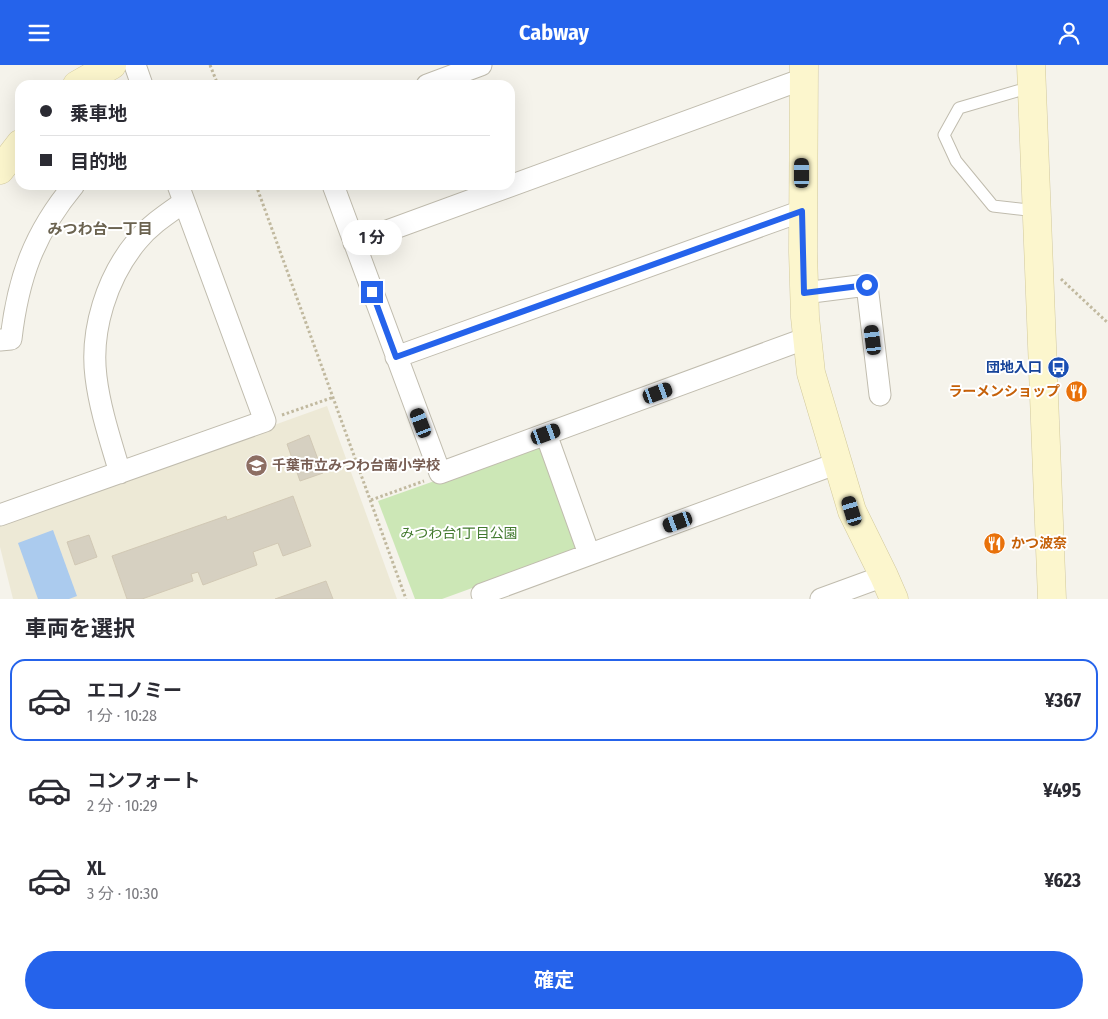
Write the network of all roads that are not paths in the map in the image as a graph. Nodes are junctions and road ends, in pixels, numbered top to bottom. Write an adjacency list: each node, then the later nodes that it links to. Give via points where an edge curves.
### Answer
1 (112, 65): 7 (street)
2 (135, 65): 8 (street)
3 (481, 65): 5 (street)
4 (803, 72): 11 (street); 16 (street)
5 (435, 76)
6 (1031, 76): 17 (street); 17 (lane, via 959,108 944,135 956,161 992,206)
7 (86, 80)
8 (140, 80)
9 (15, 150): 10 (street)
10 (0, 170)
11 (515, 182)
12 (70, 190): 21 (street, via 41,233 24,271 11,339)
13 (336, 190): 18 (street)
14 (493, 190): 18 (street)
15 (181, 193): 26 (street, via 137,241 119,267 99,321 96,376); 26 (street, via 265,421)
16 (802, 211): 19 (street); 22 (street)
17 (1037, 211): 32 (street)
18 (354, 243): 22 (street)
19 (804, 293): 20 (street); 23 (street, via 867,285)
20 (807, 338): 24 (street); 25 (street, via 811,373)
21 (0, 340)
22 (396, 357): 24 (street, via 440,473)
23 (880, 395)
24 (546, 434): 28 (street)
25 (838, 463): 28 (street); 29 (street, via 852,511)
26 (120, 473): 27 (street)
27 (0, 515)
28 (589, 554): 30 (street, via 482,594)
29 (889, 587): 31 (street)
30 (484, 599)
31 (820, 599)
32 (1052, 599)

